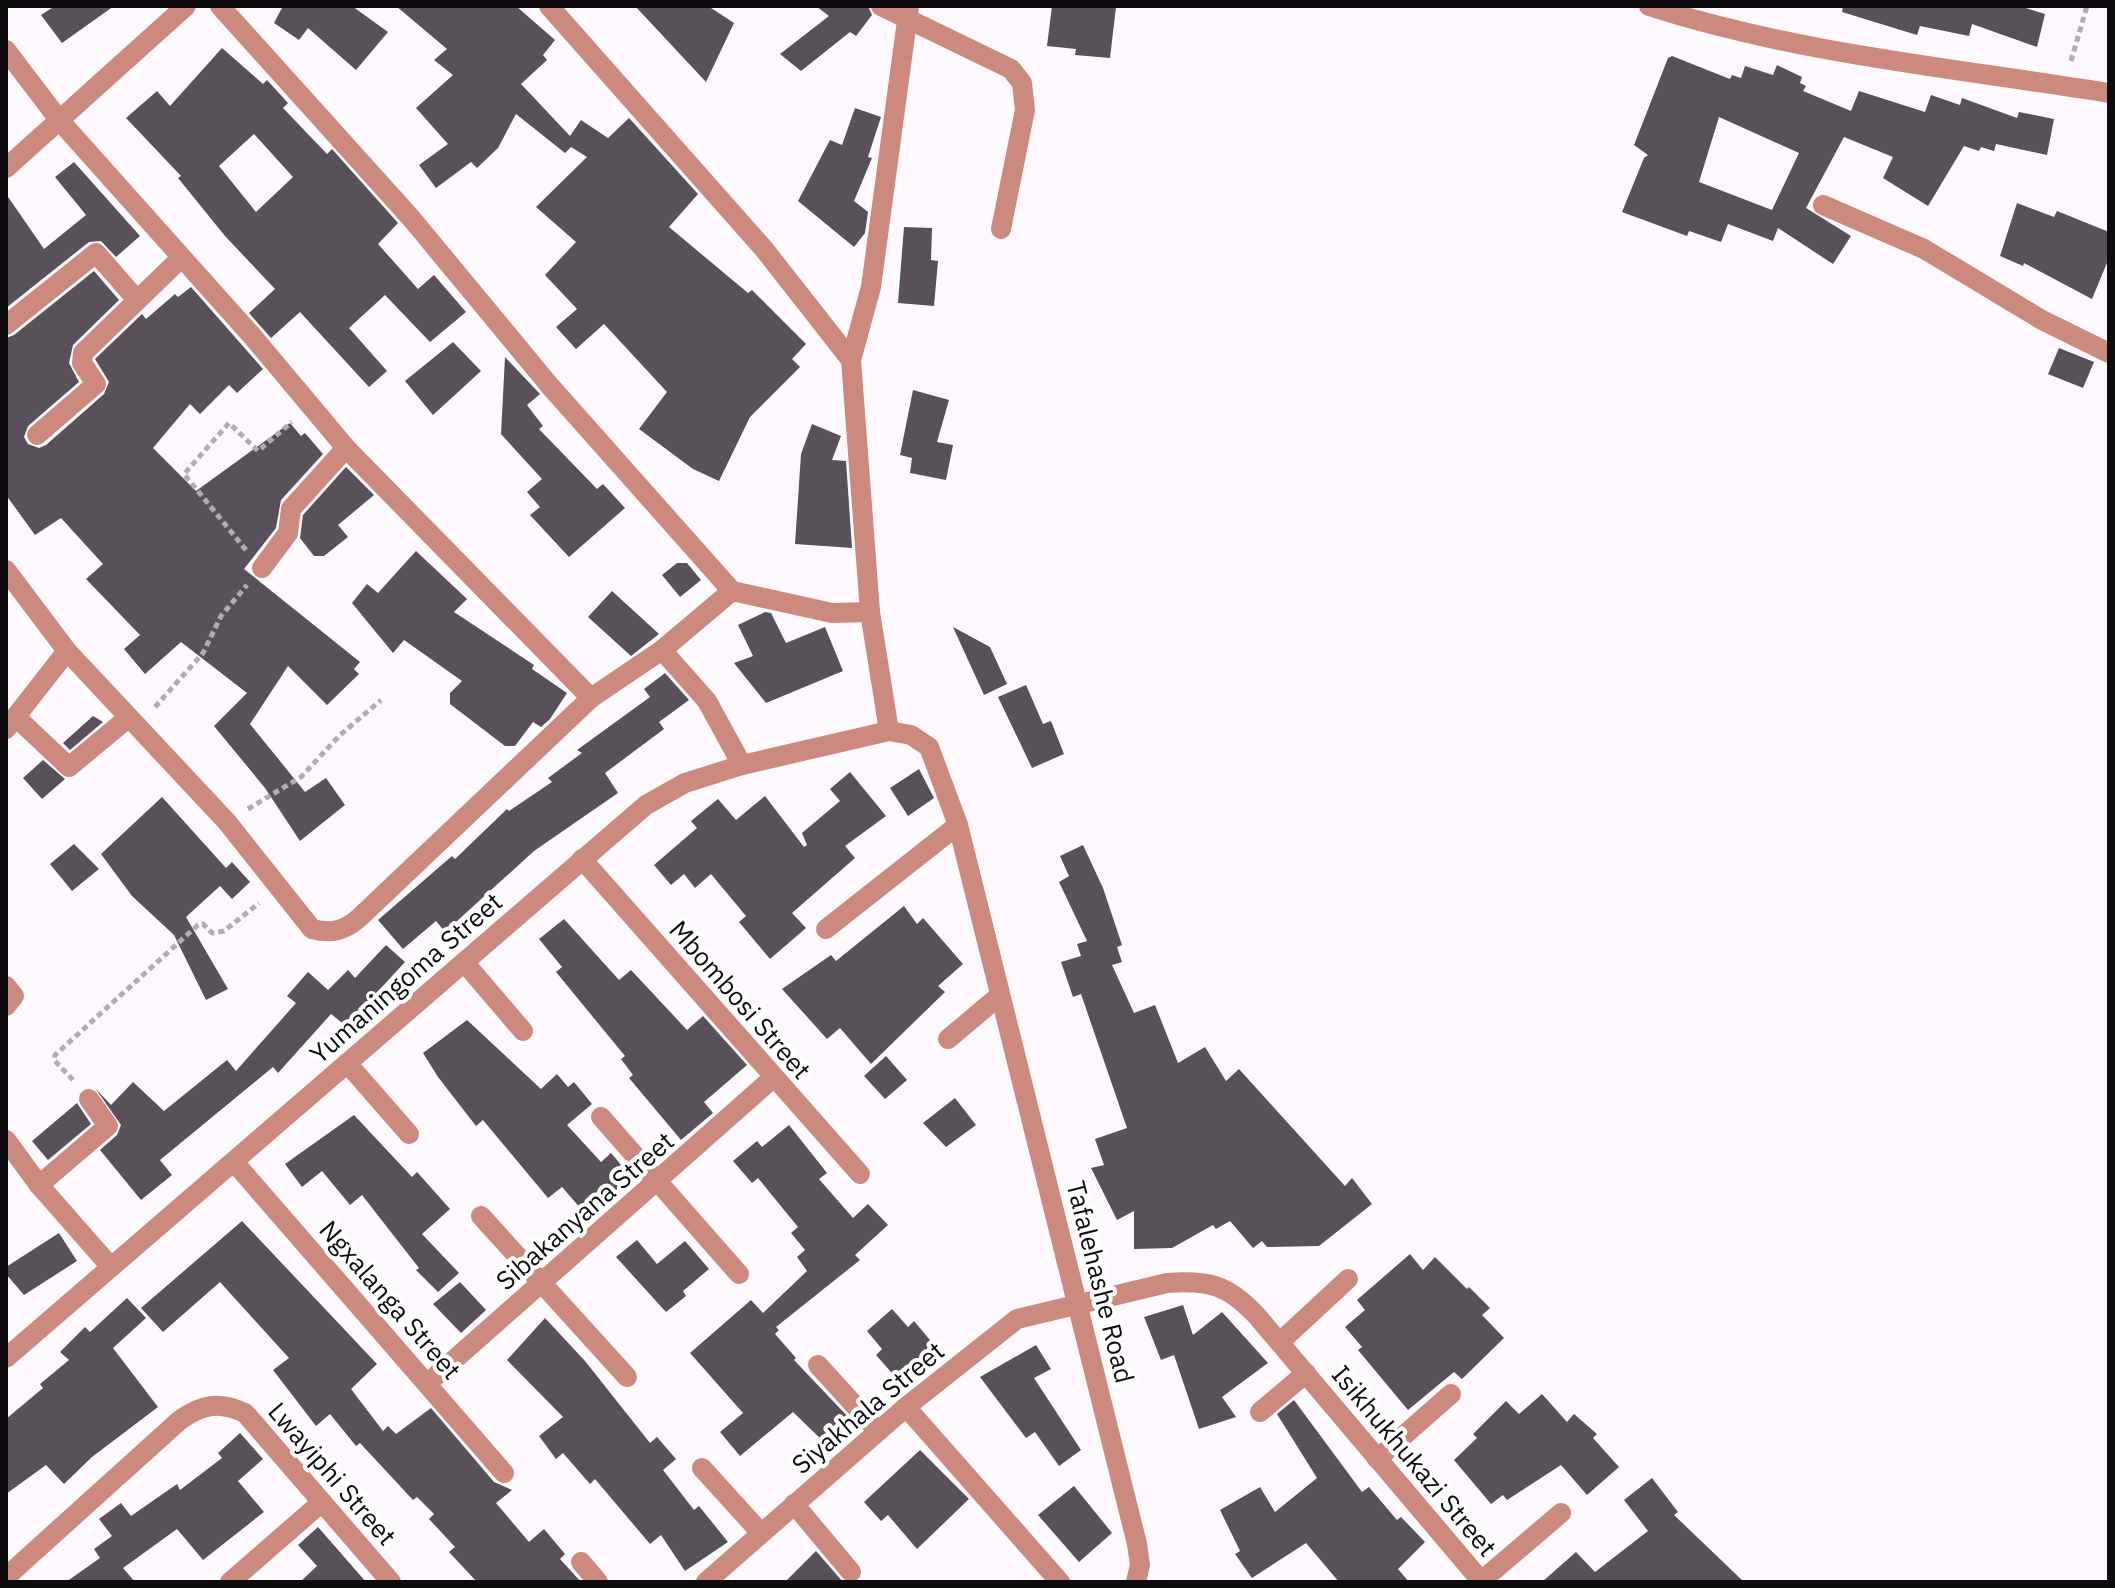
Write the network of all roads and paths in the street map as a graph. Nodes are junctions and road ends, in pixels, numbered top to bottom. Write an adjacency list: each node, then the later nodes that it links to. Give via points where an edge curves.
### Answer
1 (186, 6): 12 (street)
2 (220, 6): 26 (street)
3 (549, 6): 20 (street, via 764,249)
4 (881, 6): 7 (street)
5 (1649, 6): 8 (street)
6 (2087, 6): 10 (path)
7 (908, 12): 15 (street, via 1011,69 1022,83 1025,110); 20 (street, via 871,287)
8 (1701, 14): 10 (street, via 1930,68)
9 (6, 50): 12 (street)
10 (2064, 85): 11 (street)
11 (2109, 93)
12 (60, 121): 13 (street); 16 (street)
13 (6, 168)
14 (1823, 205): 19 (street, via 1924,249 2042,320)
15 (1001, 229)
16 (181, 258): 17 (street); 21 (street)
17 (137, 300): 18 (street, via 96,253); 22 (street, via 83,353 82,363 96,380 93,389)
18 (6, 325)
19 (2109, 353)
20 (851, 360): 27 (street)
21 (310, 404): 23 (street); 24 (path, via 262,450 254,449 229,423 184,474)
22 (37, 435)
23 (346, 448): 24 (street, via 291,509 288,533); 30 (street)
24 (262, 568): 32 (path, via 221,616 189,672)
25 (6, 570): 29 (street)
26 (732, 591): 27 (street, via 832,613); 28 (street)
27 (870, 612): 34 (street)
28 (662, 650): 30 (street); 35 (street, via 707,701)
29 (67, 651): 32 (street); 33 (street)
30 (591, 698): 39 (street, via 350,926 337,932 312,929)
31 (381, 700): 36 (path, via 301,777)
32 (132, 722): 33 (street, via 69,767); 36 (street)
33 (11, 724)
34 (889, 731): 35 (street, Yumaningoma Street); 37 (street, Tafalehashe Road, via 911,735 929,747)
35 (742, 765): 38 (street, Yumaningoma Street, via 685,783 646,805)
36 (227, 822): 39 (street)
37 (958, 825): 40 (street); 43 (street, Tafalehashe Road)
38 (582, 859): 41 (street, Yumaningoma Street); 48 (street, Mbombosi Street)
39 (276, 889): 49 (path, via 224,931 212,933 198,925 53,1057)
40 (826, 929)
41 (464, 962): 45 (street); 47 (street, Yumaningoma Street)
42 (6, 986): 44 (street, via 14,996)
43 (998, 997): 46 (street); 62 (street, Tafalehashe Road)
44 (6, 1006)
45 (523, 1031)
46 (948, 1039)
47 (347, 1063): 51 (street); 53 (street, Yumaningoma Street)
48 (774, 1077): 54 (street, Mbombosi Street); 55 (street, Sibakanyana Street)
49 (89, 1099): 56 (street, via 108,1126)
50 (601, 1117): 55 (street)
51 (409, 1134)
52 (6, 1140): 56 (street)
53 (235, 1163): 58 (street, Yumaningoma Street); 68 (street, Ngxalanga Street)
54 (860, 1174)
55 (659, 1181): 59 (street); 61 (street, Sibakanyana Street)
56 (39, 1185): 58 (street)
57 (481, 1216): 61 (street)
58 (111, 1267): 64 (street, Yumaningoma Street)
59 (739, 1274)
60 (1348, 1279): 63 (street)
61 (543, 1282): 67 (street); 68 (street, Sibakanyana Street)
62 (1080, 1302): 63 (street, Isikhukhukazi Street, via 1167,1283 1214,1284 1235,1293); 70 (street, Siyakhala Street, via 1017,1319); 88 (street, Tafalehashe Road, via 1137,1544)
63 (1280, 1342): 66 (street, Isikhukhukazi Street)
64 (6, 1358)
65 (818, 1365): 72 (street)
66 (1306, 1373): 71 (street, Isikhukhukazi Street); 73 (street, Isikhukhukazi Street)
67 (627, 1377)
68 (429, 1382): 75 (street, Ngxalanga Street)
69 (1451, 1394): 73 (street)
70 (906, 1407): 72 (street, Siyakhala Street); 87 (street)
71 (1260, 1412)
72 (878, 1431): 77 (street, Siyakhala Street)
73 (1377, 1459): 89 (street, Isikhukhukazi Street)
74 (702, 1468): 79 (street)
75 (504, 1473)
76 (322, 1502): 82 (street, Lwayiphi Street, via 245,1413 211,1404 180,1420); 83 (street); 84 (street, Lwayiphi Street)
77 (794, 1504): 79 (street, Siyakhala Street); 81 (street)
78 (1561, 1513): 89 (street)
79 (761, 1533): 86 (street, Siyakhala Street)
80 (581, 1562): 85 (street)
81 (851, 1572)
82 (16, 1576)
83 (230, 1582)
84 (391, 1582)
85 (598, 1582)
86 (706, 1582)
87 (1060, 1582)
88 (1136, 1582)
89 (1481, 1582)

